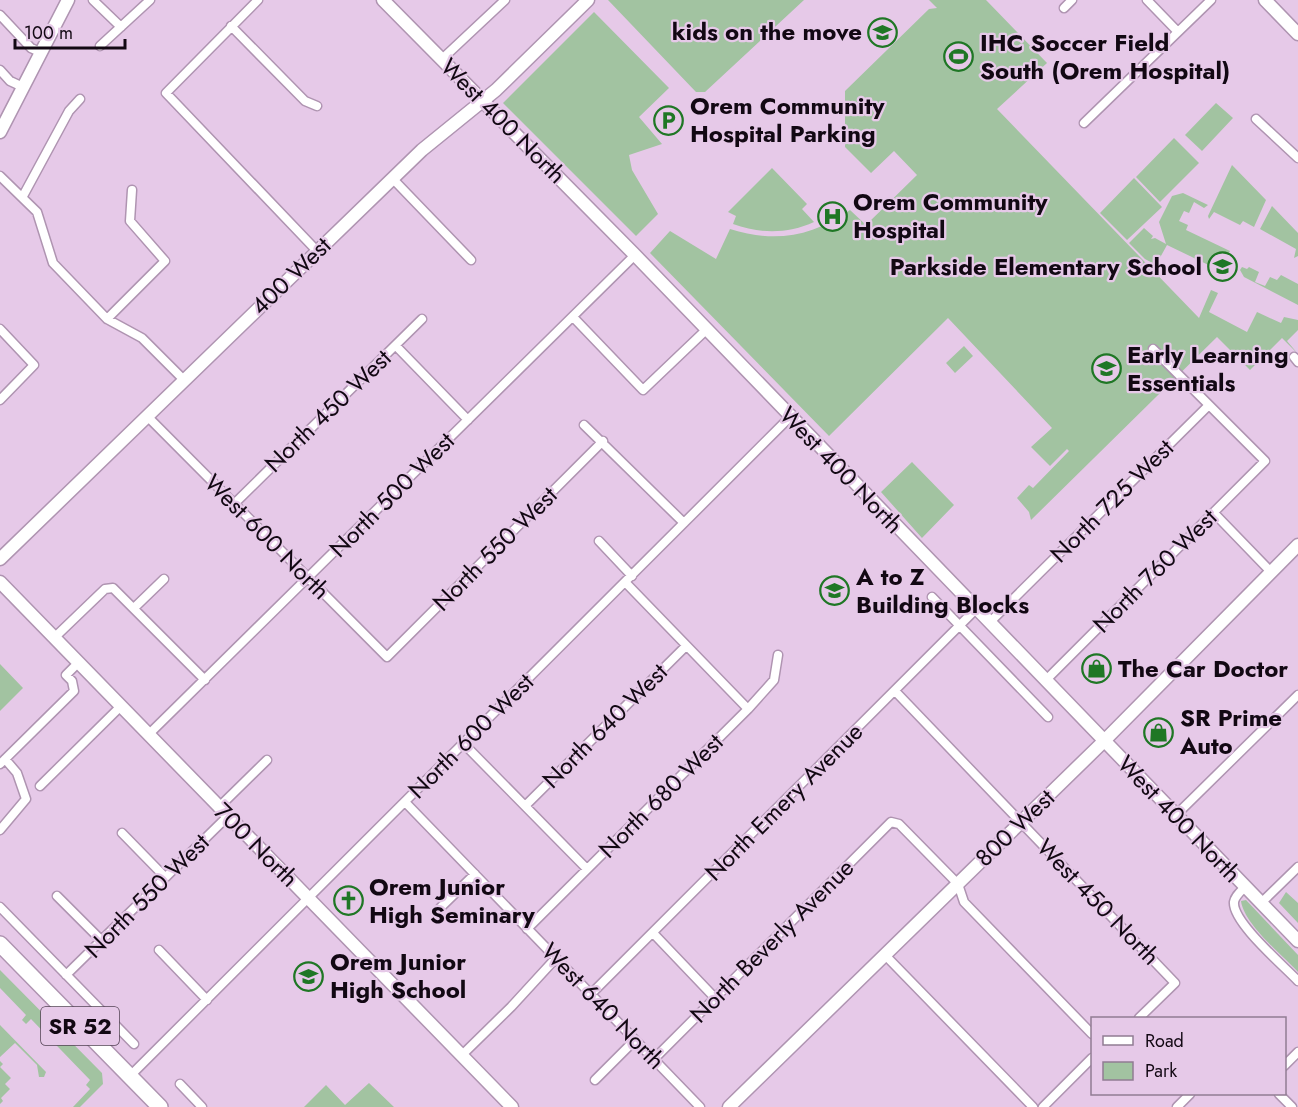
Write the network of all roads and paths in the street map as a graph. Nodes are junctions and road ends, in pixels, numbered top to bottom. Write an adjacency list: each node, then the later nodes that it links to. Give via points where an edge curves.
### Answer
1 (68, 0): 19 (main road)
2 (93, 0): 15 (street)
3 (150, 0): 15 (street)
4 (258, 0): 14 (street)
5 (383, 0): 20 (main road, West 400 North)
6 (505, 0): 20 (street)
7 (588, 0): 24 (main road, 400 West)
8 (1072, 0): 12 (street)
9 (1147, 0): 16 (street)
10 (1211, 0): 16 (street)
11 (1265, 0): 17 (main road)
12 (1064, 8)
13 (0, 15): 19 (street, via 31,48)
14 (231, 26): 25 (street, via 305,101); 34 (street, via 166,93)
15 (121, 27): 18 (street)
16 (1178, 32): 27 (street)
17 (1298, 34)
18 (100, 46)
19 (40, 52): 22 (main road)
20 (441, 60): 24 (main road, West 400 North)
21 (0, 70): 22 (street)
22 (23, 87): 28 (main road)
23 (80, 99): 33 (street, via 69,111)
24 (482, 99): 31 (main road, 400 West); 35 (main road, West 400 North)
25 (317, 106)
26 (1256, 119): 29 (street)
27 (1084, 123)
28 (0, 132)
29 (1298, 158)
30 (0, 176): 33 (street)
31 (392, 178): 34 (main road, 400 West); 36 (street)
32 (132, 190): 38 (street, via 130,221 165,261)
33 (23, 196): 38 (street, via 37,212 53,263)
34 (317, 251): 44 (main road, 400 West)
35 (635, 255): 37 (street, North 500 West); 41 (main road, West 400 North)
36 (471, 260)
37 (573, 317): 41 (street, via 644,390); 49 (street, North 500 West)
38 (107, 319): 44 (street, via 142,338)
39 (422, 319): 42 (street, North 450 West)
40 (0, 329): 45 (street, via 34,365)
41 (706, 330): 48 (main road, West 400 North)
42 (396, 346): 49 (street); 52 (street, North 450 West)
43 (1152, 350): 46 (street)
44 (184, 381): 47 (main road, 400 West)
45 (0, 400)
46 (1209, 405): 53 (street, North 760 West, via 1265,461); 67 (street, North 725 West)
47 (147, 417): 52 (street, West 600 North); 57 (main road, 400 West)
48 (790, 417): 54 (street, North 600 West); 66 (main road, West 400 North)
49 (468, 420): 60 (street, North 500 West)
50 (584, 425): 51 (street)
51 (603, 441): 54 (street); 72 (street, North 550 West)
52 (234, 504): 60 (street, West 600 North)
53 (1214, 513): 58 (street); 75 (street, North 760 West)
54 (684, 523): 59 (street, North 600 West)
55 (599, 541): 59 (street)
56 (1298, 545): 58 (main road, 800 West)
57 (0, 559)
58 (1271, 572): 82 (main road, 800 West)
59 (632, 576): 63 (street, North 600 West)
60 (308, 578): 72 (street, West 600 North); 74 (street, North 500 West)
61 (164, 579): 65 (street)
62 (0, 582): 69 (main road, 700 North)
63 (625, 582): 70 (street); 83 (street, North 600 West)
64 (932, 597): 68 (street)
65 (134, 608): 69 (street, via 109,588); 74 (street)
66 (976, 609): 67 (main road, West 400 North); 68 (street, North Emery Avenue)
67 (989, 622): 75 (main road, West 400 North)
68 (959, 626): 76 (street, North Emery Avenue); 80 (street)
69 (54, 638): 73 (main road, 700 North)
70 (686, 645): 79 (street); 88 (street, North 640 West)
71 (778, 655): 79 (street, North 680 West, via 774,680)
72 (387, 657)
73 (78, 663): 78 (main road, 700 North); 85 (street, via 66,675 74,691)
74 (205, 680): 81 (street, North 500 West)
75 (1045, 681): 82 (main road, West 400 North)
76 (896, 691): 91 (street, West 450 North); 106 (street, North Emery Avenue)
77 (1298, 695): 90 (street)
78 (120, 707): 81 (main road, 700 North); 86 (street)
79 (748, 709): 95 (street, North 680 West)
80 (1048, 717)
81 (148, 735): 89 (main road, 700 North)
82 (1104, 741): 90 (main road, West 400 North); 91 (main road, 800 West)
83 (464, 744): 87 (street, North 600 West); 88 (street)
84 (267, 760): 89 (street, North 550 West)
85 (2, 761): 92 (street, via 17,773 27,799)
86 (40, 786)
87 (405, 802): 96 (street, West 640 North); 101 (street, North 600 West)
88 (525, 806): 95 (street)
89 (222, 812): 97 (street, North 550 West); 101 (main road, 700 North)
90 (1176, 815): 99 (main road, West 400 North)
91 (1022, 821): 98 (main road, 800 West); 118 (street, West 450 North, via 1175,983)
92 (3, 827)
93 (122, 833): 97 (street)
94 (1298, 867): 102 (street)
95 (586, 870): 105 (street, North 680 West)
96 (475, 874): 104 (street); 105 (street, West 640 North)
97 (165, 877): 107 (street, North 550 West)
98 (958, 884): 111 (main road, 800 West); 116 (street, North Beverly Avenue, via 899,824 891,822); 119 (street, via 964,902)
99 (1245, 887): 102 (main road, West 400 North); 114 (street, via 1233,905 1241,922)
100 (57, 896): 107 (street)
101 (310, 897): 117 (street, North 600 West); 123 (main road, 700 North)
102 (1261, 903): 108 (main road, West 400 North)
103 (0, 907): 113 (street)
104 (440, 908)
105 (527, 929): 112 (street, West 640 North)
106 (653, 933): 115 (street, North Emery Avenue); 116 (street)
107 (102, 941): 113 (street, North 550 West)
108 (1298, 941)
109 (0, 944): 127 (highway, SR 52)
110 (159, 950): 117 (street)
111 (885, 956): 136 (main road, 800 West); 137 (street)
112 (556, 958): 115 (street, West 640 North); 123 (street)
113 (66, 975): 121 (street)
114 (1298, 981)
115 (591, 994): 120 (street, West 640 North)
116 (715, 998): 124 (street, North Beverly Avenue)
117 (207, 1000): 127 (street, North 600 West)
118 (1140, 1017)
119 (1091, 1033)
120 (635, 1040): 124 (street, West 640 North); 128 (street)
121 (134, 1044)
122 (1298, 1052): 126 (street)
123 (462, 1055): 134 (main road, 700 North)
124 (654, 1059): 135 (street, West 640 North)
125 (1091, 1059): 138 (street)
126 (1286, 1064)
127 (130, 1076): 132 (highway, SR 52)
128 (595, 1080)
129 (180, 1084): 133 (street)
130 (1189, 1095): 139 (street)
131 (1280, 1095): 140 (street)
132 (160, 1107)
133 (202, 1107)
134 (512, 1107)
135 (700, 1107)
136 (729, 1107)
137 (1033, 1107)
138 (1043, 1107)
139 (1177, 1107)
140 (1292, 1107)

